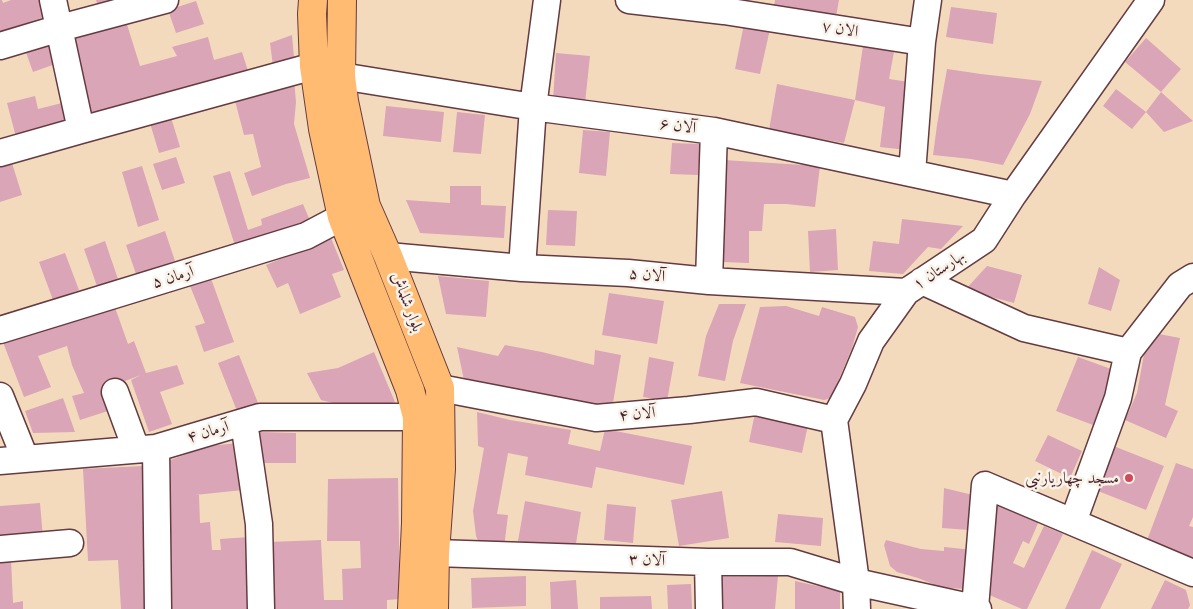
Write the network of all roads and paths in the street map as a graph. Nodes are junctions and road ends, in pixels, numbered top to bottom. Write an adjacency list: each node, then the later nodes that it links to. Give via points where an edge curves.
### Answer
1 (53, 0): 9 (street)
2 (165, 0): 9 (street)
3 (313, 0): 12 (main road, بلوار شلماش)
4 (342, 0): 13 (main road, بلوار شلماش)
5 (547, 0): 14 (street)
6 (629, 0): 10 (street, الان ۷, via 724,11)
7 (928, 0): 10 (street)
8 (1151, 0): 19 (street, بهارستان ۱)
9 (60, 28): 11 (street); 15 (street)
10 (922, 42): 18 (street)
11 (0, 46)
12 (314, 66): 15 (street); 20 (main road, بلوار شلماش, via 323,129)
13 (341, 76): 14 (street, آلان ۶); 21 (main road, بلوار شلماش, via 366,206)
14 (533, 107): 16 (street, آلان ۶); 22 (street)
15 (81, 130): 17 (street)
16 (714, 131): 18 (street, آلان ۶); 23 (street)
17 (0, 153)
18 (912, 173): 19 (street, آلان ۶)
19 (1013, 195): 24 (street, بهارستان ۱, via 984,240)
20 (342, 217): 26 (street, آرمان ۵, via 306,236); 31 (main road, بلوار شلماش, via 410,390)
21 (388, 256): 22 (street, آلان ۵); 28 (main road, بلوار شلماش)
22 (522, 268): 23 (street, آلان ۵)
23 (709, 281): 24 (street, آلان ۵)
24 (914, 286): 27 (street, via 1024,328); 32 (street, بهارستان ۱, via 871,341)
25 (1187, 291): 27 (street)
26 (0, 330)
27 (1128, 352): 36 (street, via 1118,398)
28 (440, 388): 32 (street, آلان ۴, via 596,418 756,402); 39 (main road, بلوار شلماش, via 441,469)
29 (115, 392): 34 (street)
30 (0, 396): 35 (street)
31 (417, 417): 33 (street, آرمان ۴, via 260,417); 46 (main road, بلوار شلماش)
32 (834, 420): 42 (street)
33 (244, 422): 34 (street, آرمان ۴); 45 (street, via 259,524)
34 (146, 448): 35 (street, آرمان ۴); 44 (street)
35 (13, 460)
36 (1073, 522): 41 (street); 43 (street, via 985,485)
37 (70, 542): 38 (street)
38 (0, 549)
39 (435, 553): 40 (street, آلان ۳); 47 (main road, بلوار شلماش)
40 (708, 562): 42 (street, آلان ۳, via 790,562); 48 (street)
41 (1193, 572)
42 (856, 582): 43 (street, آلان ۳); 49 (street)
43 (977, 608)
44 (158, 609)
45 (261, 609)
46 (412, 609)
47 (434, 609)
48 (709, 609)
49 (857, 609)

